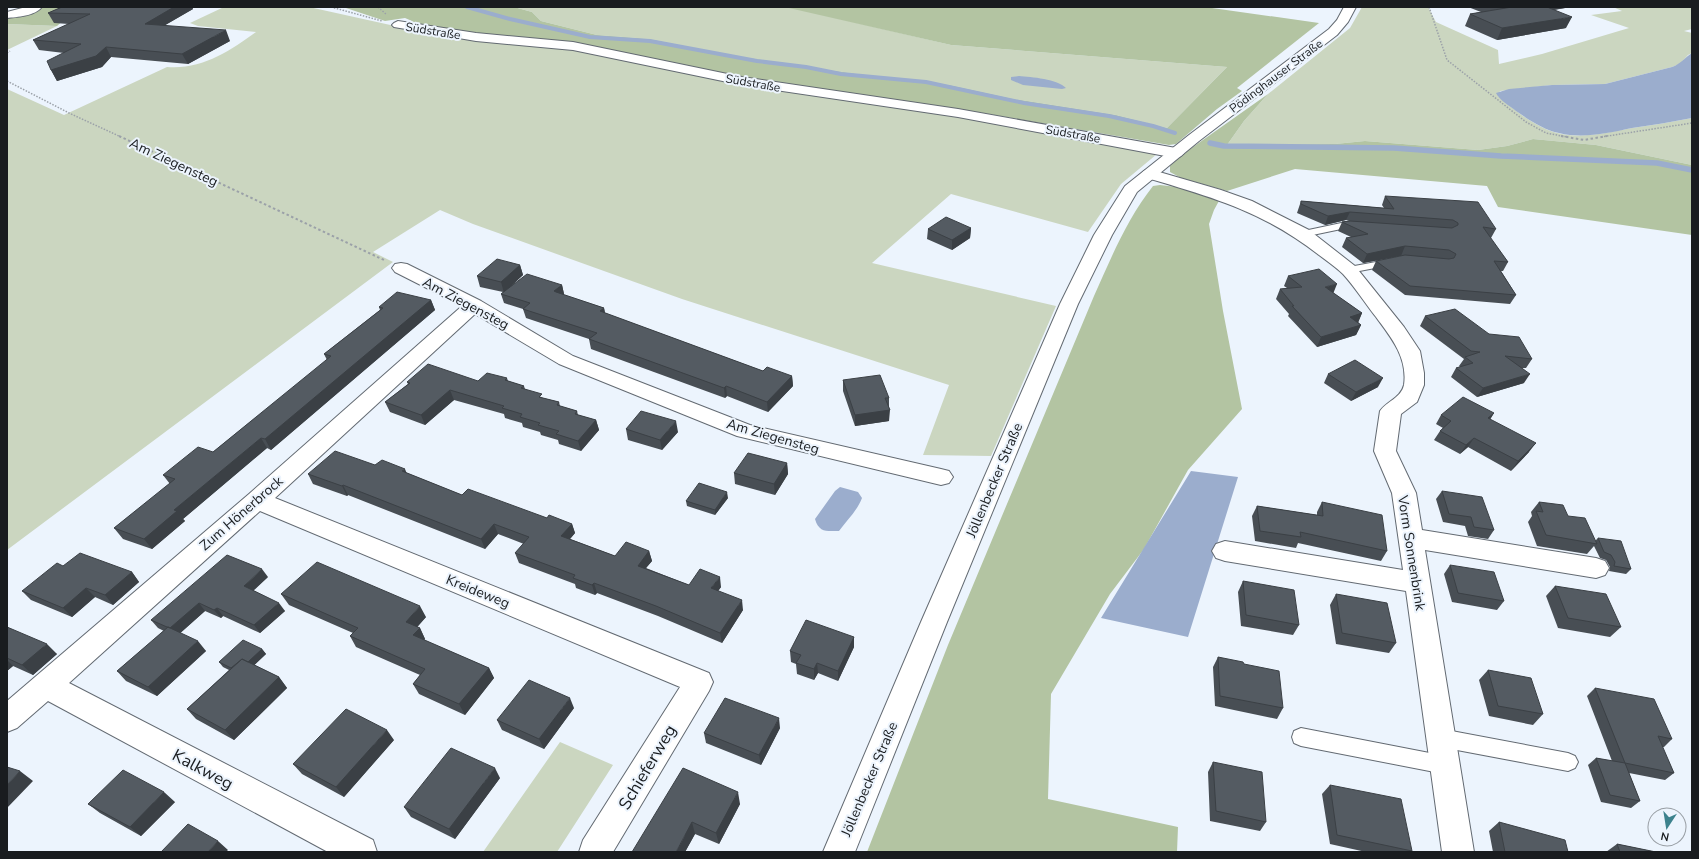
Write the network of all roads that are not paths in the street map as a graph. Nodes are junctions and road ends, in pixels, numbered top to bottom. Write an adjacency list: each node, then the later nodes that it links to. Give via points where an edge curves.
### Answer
1 (36, 7): 3 (street)
2 (1350, 7): 5 (street, Pödinghauser Straße, via 1345,19 1333,32)
3 (7, 15)
4 (398, 25): 6 (street, Südstraße, via 433,32 573,46 742,81 958,113)
5 (1194, 138): 6 (street, Jöllenbecker Straße)
6 (1176, 153): 7 (street, Jöllenbecker Straße)
7 (1150, 174): 9 (street, Vorm Sonnenbrink, via 1246,204); 29 (street, Jöllenbecker Straße, via 1131,190 1103,235 1079,283)
8 (1370, 227): 9 (lane, via 1346,225)
9 (1303, 234): 12 (street, Vorm Sonnenbrink)
10 (1401, 260): 12 (lane)
11 (401, 268): 13 (street, Am Ziegensteg)
12 (1349, 270): 16 (street, Vorm Sonnenbrink, via 1397,331 1410,351 1413,364 1414,385 1410,397 1391,411 1385,451 1404,493)
13 (474, 305): 14 (street, Am Ziegensteg, via 566,360 745,431); 15 (street, Zum Hönerbrock)
14 (941, 477)
15 (257, 500): 20 (street, Kreideweg); 21 (street, Zum Hönerbrock)
16 (1410, 538): 18 (street); 19 (street, Vorm Sonnenbrink)
17 (1225, 551): 19 (street)
18 (1596, 568)
19 (1416, 582): 24 (street, Vorm Sonnenbrink)
20 (699, 682): 28 (street, Schieferweg)
21 (46, 685): 22 (street, Zum Hönerbrock); 27 (street, Kalkweg)
22 (7, 719)
23 (1301, 737): 26 (lane)
24 (1441, 738): 25 (lane); 26 (street, Vorm Sonnenbrink)
25 (1568, 762)
26 (1445, 765): 30 (street, Vorm Sonnenbrink)
27 (361, 852)
28 (595, 852)
29 (839, 852)
30 (1458, 852)

